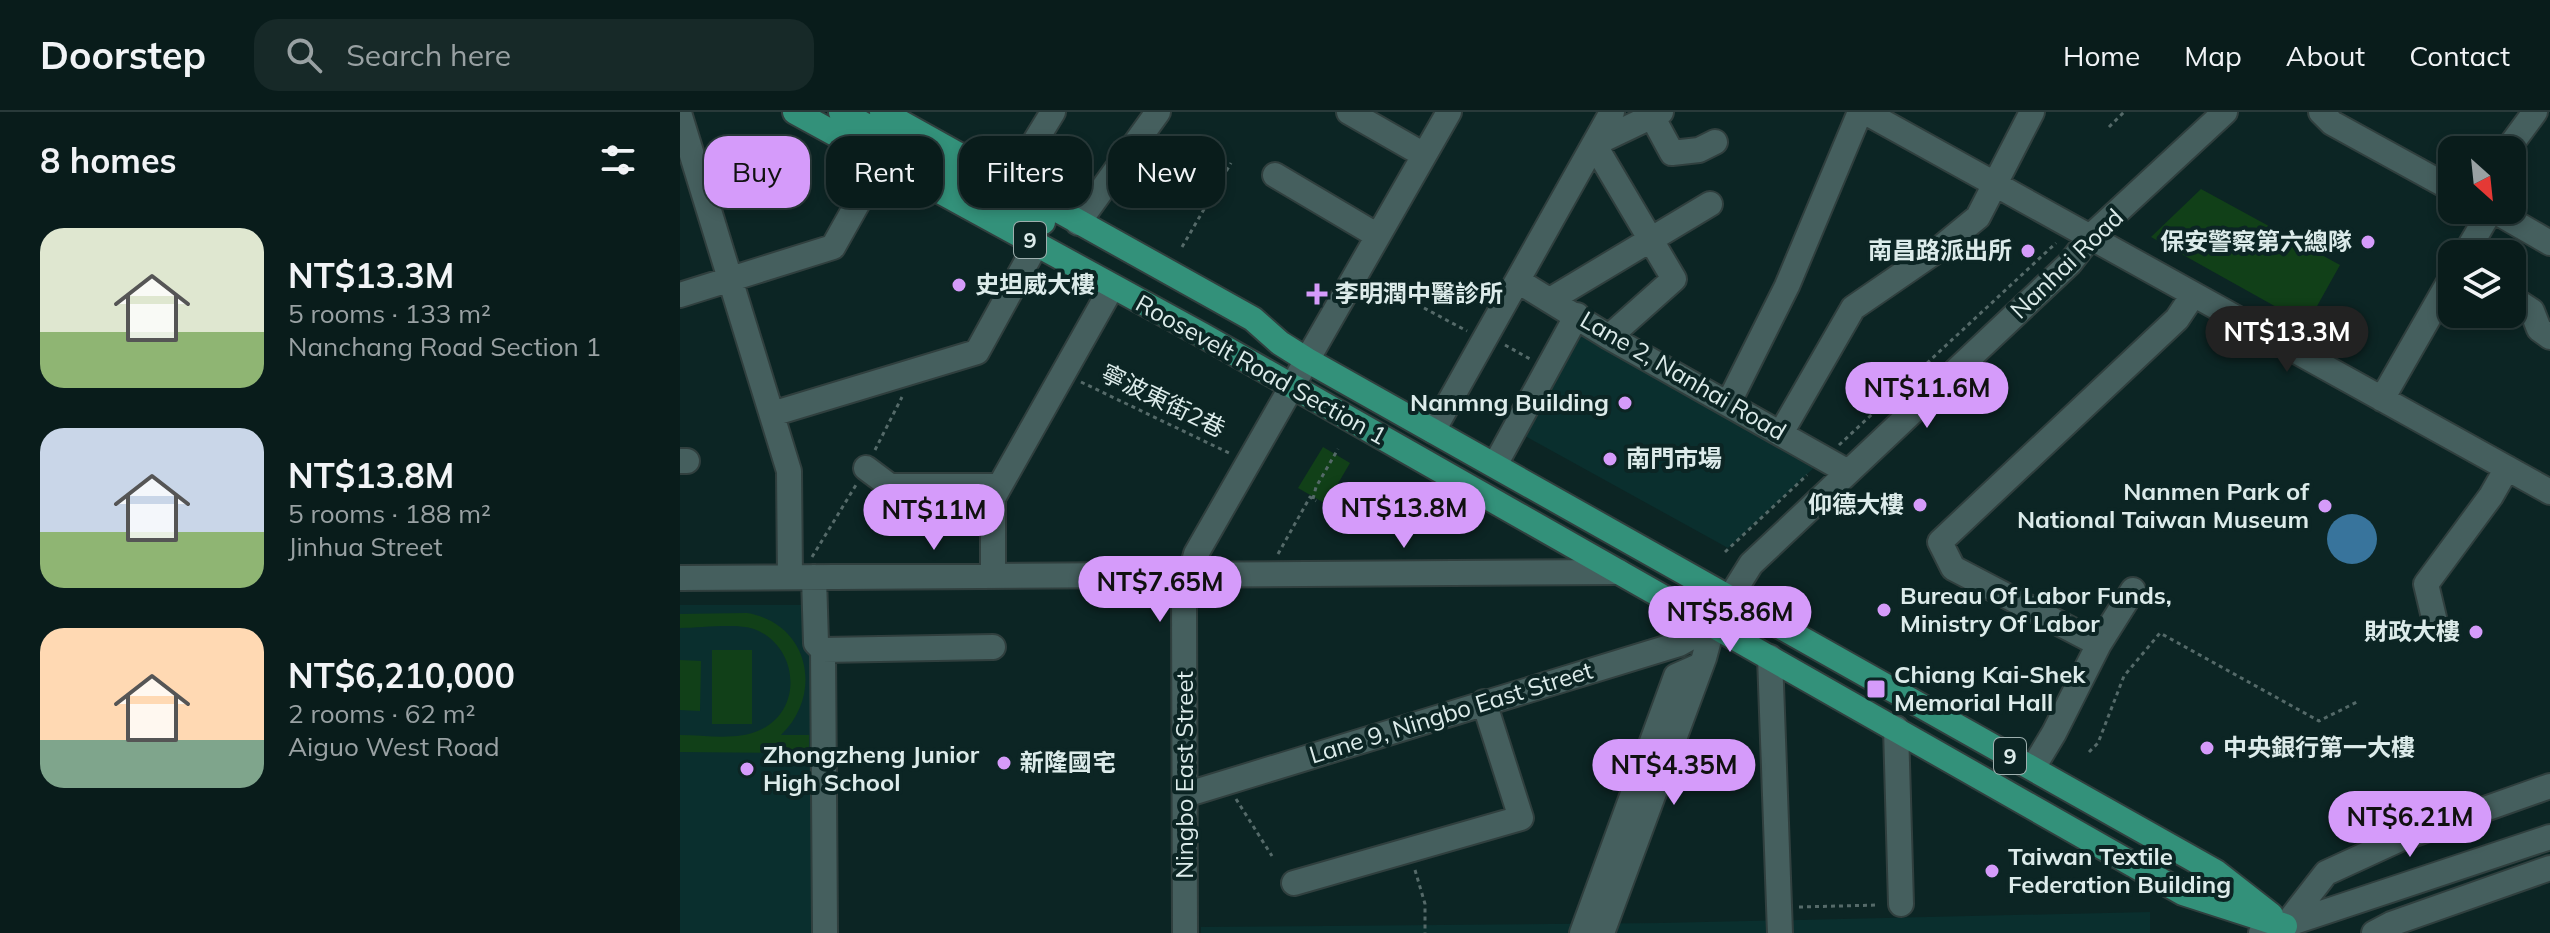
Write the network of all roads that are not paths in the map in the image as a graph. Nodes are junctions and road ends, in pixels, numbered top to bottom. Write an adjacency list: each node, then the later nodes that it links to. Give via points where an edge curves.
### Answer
1 (795, 112): 16 (main road, Roosevelt Road Section 1 / 9)
2 (841, 112): 48 (main road, 9, via 1247,335)
3 (882, 112): 22 (main road, Roosevelt Road Section 1 / 9)
4 (1053, 112): 17 (street)
5 (1158, 112): 30 (street)
6 (1349, 112): 21 (street)
7 (1449, 112): 21 (street, Ningbo East Street)
8 (1612, 112): 20 (street)
9 (1862, 112): 25 (street); 52 (street, via 1787,286)
10 (2032, 112): 25 (street)
11 (2225, 112): 33 (street, Nanhai Road)
12 (2321, 112): 24 (street)
13 (2535, 112): 18 (street)
14 (1657, 115): 19 (street, via 1672,153); 20 (street)
15 (680, 116): 37 (street)
16 (841, 136)
17 (1038, 136)
18 (2517, 136)
19 (1715, 142)
20 (1594, 144): 34 (street); 38 (street)
21 (1424, 155): 32 (street, Ningbo East Street)
22 (959, 156)
23 (1275, 175): 32 (street)
24 (2438, 181)
25 (1995, 183): 33 (street); 55 (street, via 1978,217 1853,308)
26 (943, 191): 35 (main road, Roosevelt Road Section 1 / 9)
27 (1710, 204): 34 (street)
28 (855, 208): 37 (street, via 833,247)
29 (1051, 208): 30 (main road, Roosevelt Road Section 1 / 9)
30 (1078, 223): 48 (main road, Roosevelt Road Section 1 / 9, via 1253,319)
31 (2517, 224): 36 (street)
32 (1378, 236): 49 (street, Ningbo East Street)
33 (2090, 237): 41 (street); 59 (street, Nanhai Road, via 2070,263)
34 (1651, 238): 42 (street); 46 (street, via 1674,279)
35 (1037, 243): 39 (main road, Roosevelt Road Section 1 / 9); 53 (street, via 977,352)
36 (2550, 243)
37 (729, 280): 40 (street); 53 (street)
38 (1518, 281): 42 (street, Lane 2, Nanhai Road); 54 (street)
39 (1112, 287): 50 (main road, Roosevelt Road Section 1 / 9); 60 (street)
40 (680, 295)
41 (2193, 295): 51 (street); 71 (street, via 2177,319 1940,542 1953,568)
42 (1550, 300): 45 (street, Lane 2, Nanhai Road)
43 (2438, 301): 51 (street)
44 (2531, 306): 47 (street, via 2539,329)
45 (1577, 315): 46 (street, Lane 2, Nanhai Road); 56 (street)
46 (1609, 337): 52 (street, Lane 2, Nanhai Road)
47 (2550, 337)
48 (1280, 343): 49 (main road, Roosevelt Road Section 1 / 9)
49 (1307, 360): 50 (street, Ningbo East Street); 54 (main road, Roosevelt Road Section 1 / 9)
50 (1291, 386): 62 (main road, Roosevelt Road Section 1 / 9); 64 (street, Ningbo East Street, via 1196,554)
51 (2382, 399): 58 (street)
52 (1728, 404): 55 (street, Lane 2, Nanhai Road)
53 (772, 414): 65 (street, via 789,471)
54 (1433, 431): 56 (main road, Roosevelt Road Section 1 / 9)
55 (1781, 433): 59 (street, Lane 2, Nanhai Road)
56 (1495, 465): 68 (main road, Roosevelt Road Section 1 / 9)
57 (866, 468): 60 (street, via 890,486)
58 (2507, 468): 61 (street); 69 (street, via 2426,584)
59 (1848, 472): 68 (street, Nanhai Road, via 1751,564)
60 (998, 486): 63 (street, via 993,498)
61 (2550, 492)
62 (1619, 572): 64 (street); 70 (main road, Roosevelt Road Section 1 / 9)
63 (993, 576): 64 (street); 65 (street)
64 (1189, 576): 80 (street, Ningbo East Street, via 1184,599)
65 (802, 577): 66 (street); 73 (street, via 816,643)
66 (680, 578)
67 (2133, 590): 71 (street)
68 (1729, 597): 70 (street, Nanhai Road); 78 (main road, Roosevelt Road Section 1 / 9)
69 (2435, 622)
70 (1713, 625): 74 (main road, Roosevelt Road Section 1 / 9); 75 (street, Nanhai Road); 76 (street, Lane 9, Ningbo East Street, via 1679,644)
71 (2099, 644): 78 (street)
72 (993, 647): 73 (street)
73 (823, 650): 86 (street)
74 (1770, 657): 77 (main road, Roosevelt Road Section 1 / 9); 91 (street)
75 (1701, 665): 88 (street, via 1676,676); 89 (street, Nanhai Road); 90 (street, via 1709,688)
76 (1484, 702): 80 (street, Lane 9, Ningbo East Street); 83 (street, via 1521,818)
77 (1896, 728): 84 (street); 85 (main road, Roosevelt Road Section 1 / 9, via 2183,893)
78 (2033, 768): 85 (main road, Roosevelt Road Section 1 / 9, via 2216,872)
79 (2550, 786): 85 (street, via 2400,839 2326,873)
80 (1185, 795): 87 (street, Ningbo East Street)
81 (2550, 837): 85 (street)
82 (2550, 868): 93 (street)
83 (1294, 883)
84 (1901, 904)
85 (2290, 929): 92 (street)
86 (825, 933)
87 (1185, 933)
88 (1582, 933)
89 (1602, 933)
90 (1619, 933)
91 (1780, 933)
92 (2261, 933)
93 (2374, 933)

